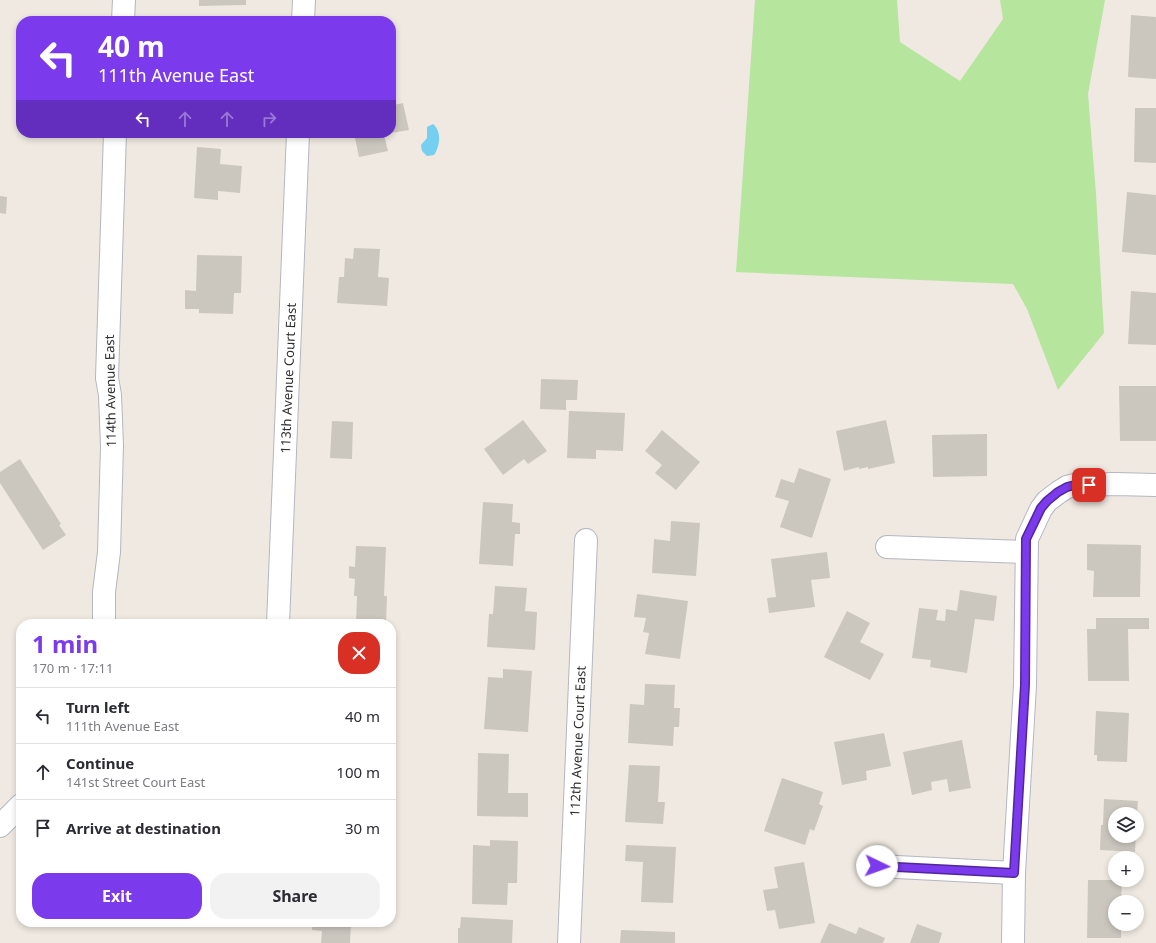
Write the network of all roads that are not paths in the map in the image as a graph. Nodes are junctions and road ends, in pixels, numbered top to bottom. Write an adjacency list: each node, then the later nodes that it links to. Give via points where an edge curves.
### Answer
1 (124, 0): 3 (street)
2 (304, 0): 4 (street)
3 (123, 16)
4 (303, 16)
5 (115, 138): 11 (street, 114th Avenue East, via 107,378 112,446)
6 (298, 138): 12 (street, 113th Avenue Court East)
7 (1156, 485): 10 (street, via 1075,485 1063,490 1041,508 1026,539)
8 (586, 540): 17 (street, 112th Avenue Court East)
9 (887, 547): 10 (street)
10 (1026, 552): 16 (street, via 1025,685)
11 (104, 619)
12 (278, 619)
13 (16, 810): 14 (street)
14 (0, 826)
15 (877, 866): 16 (street)
16 (1014, 873): 18 (street)
17 (569, 943)
18 (1013, 943)

